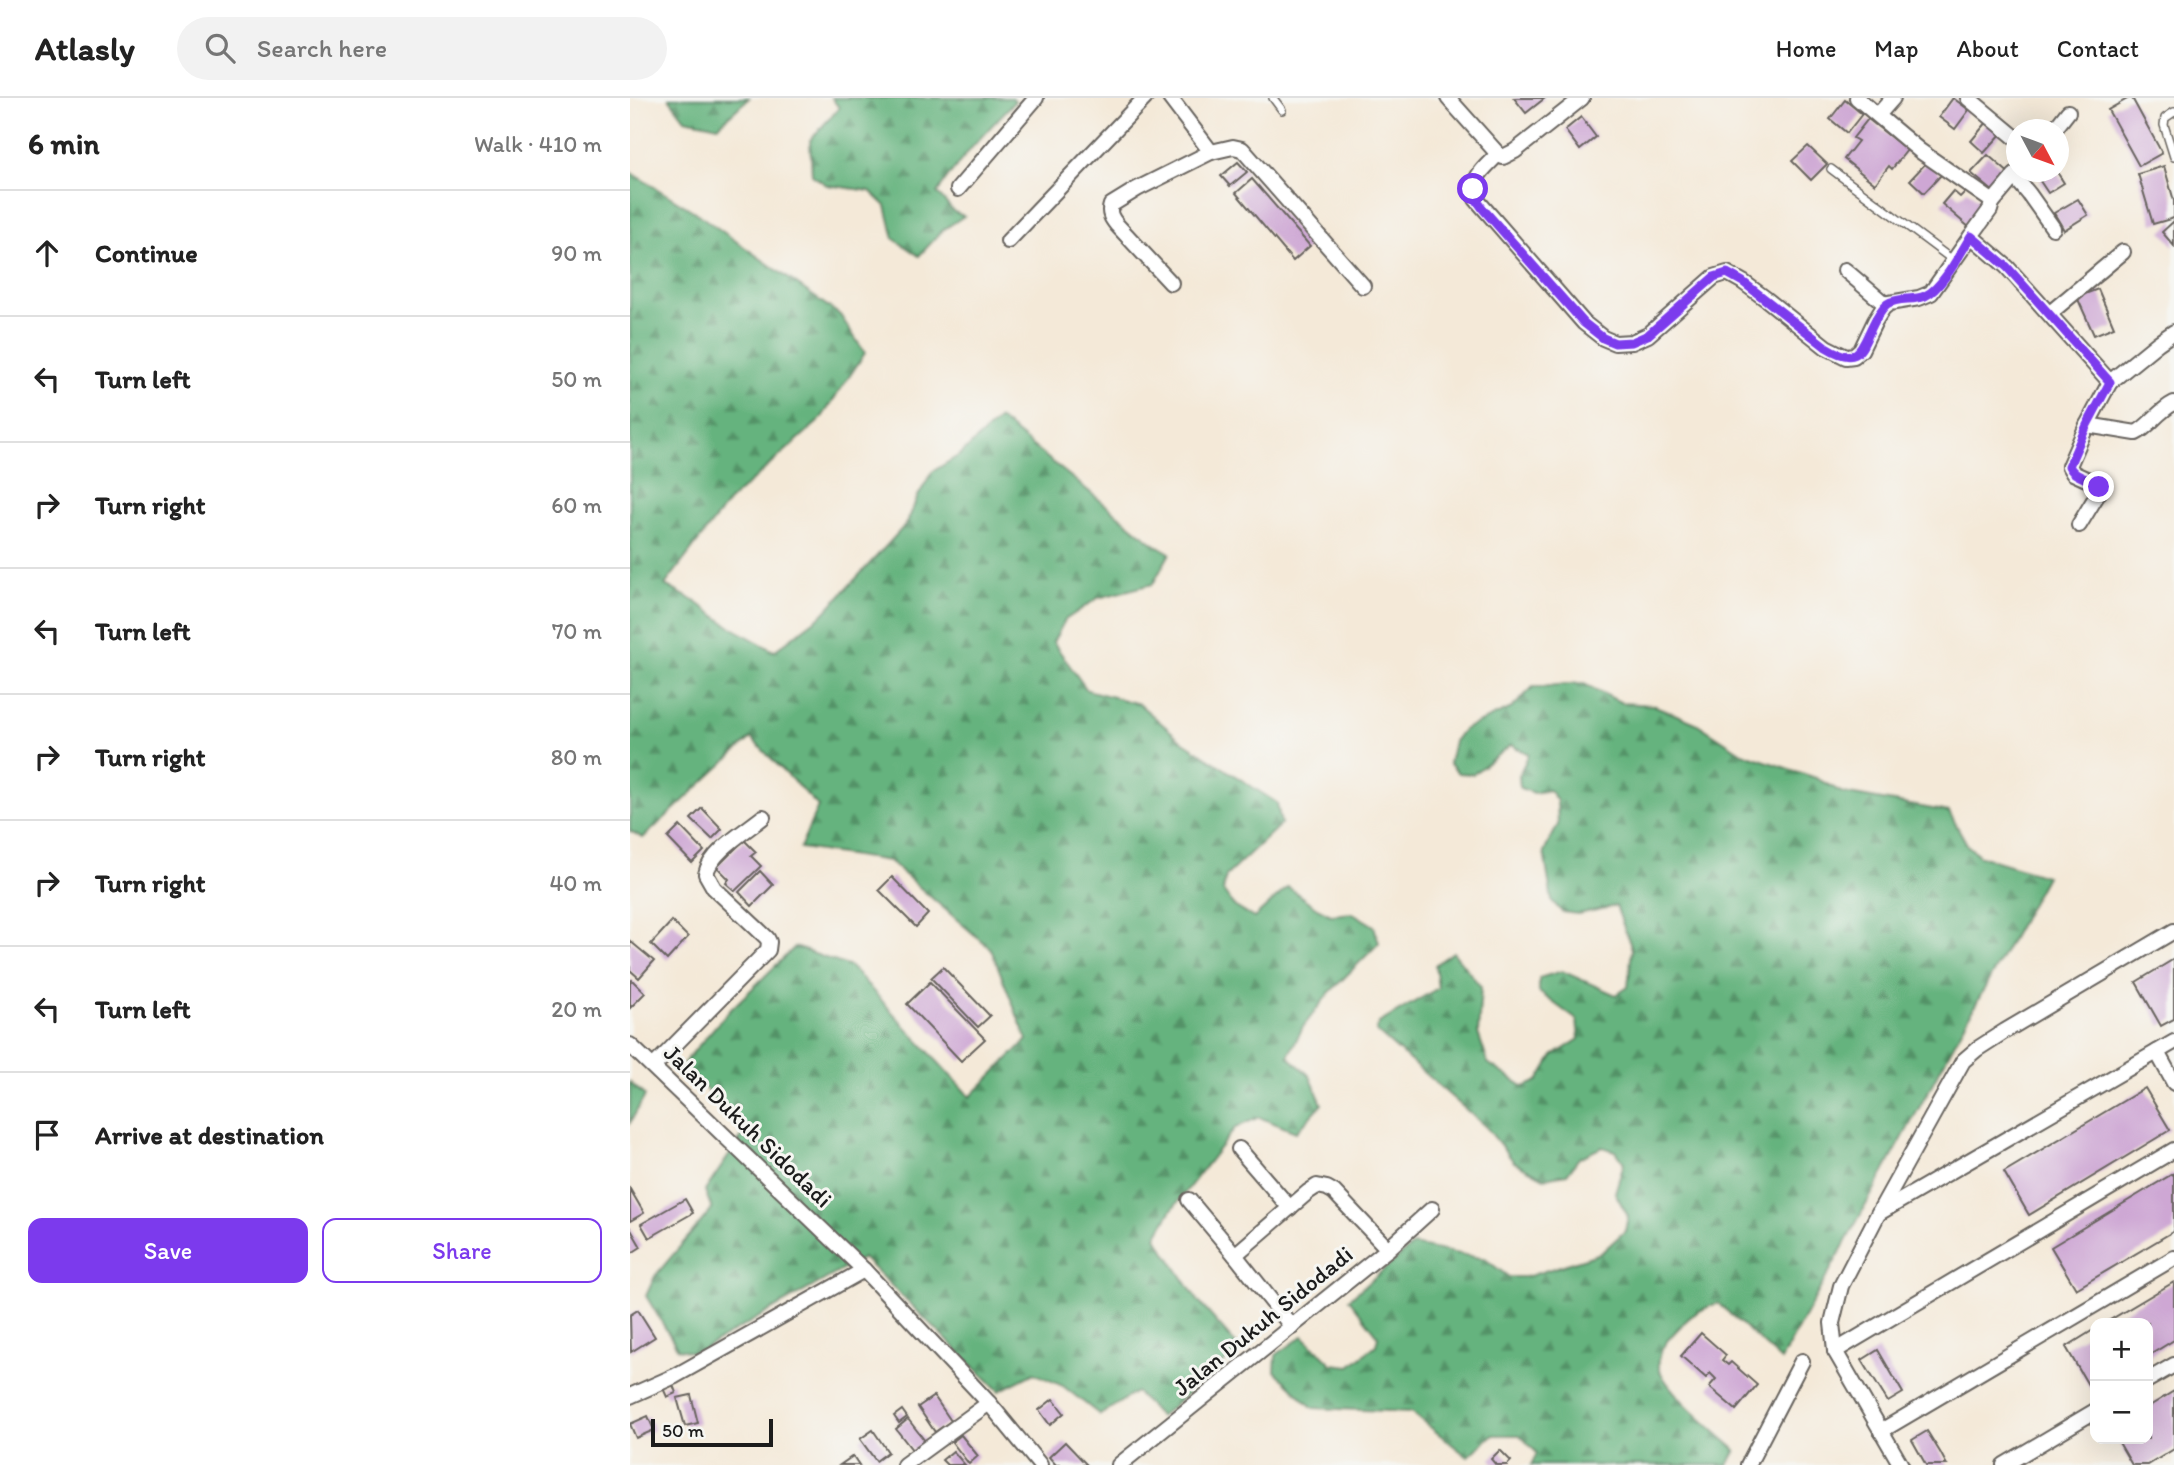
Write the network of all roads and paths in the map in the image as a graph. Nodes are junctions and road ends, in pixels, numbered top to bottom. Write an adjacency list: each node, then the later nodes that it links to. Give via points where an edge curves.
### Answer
1 (1036, 98): 23 (street)
2 (1144, 98): 27 (street)
3 (1170, 98): 17 (street)
4 (1273, 98): 11 (lane)
5 (1448, 98): 18 (street)
6 (1583, 98): 10 (street)
7 (1857, 98): 14 (street)
8 (1893, 98): 14 (street)
9 (1968, 98): 16 (street)
10 (1566, 103): 18 (street, via 1509,156)
11 (1282, 110)
12 (2068, 112): 15 (street)
13 (2174, 112): 19 (lane, via 2164,125)
14 (1878, 115): 24 (street)
15 (2063, 119)
16 (2006, 129)
17 (1211, 152): 31 (street, via 1110,207 1117,225); 32 (street, via 1242,149)
18 (1498, 154): 33 (street, via 1478,176 1473,189 1476,199 1584,323 1615,343 1648,335 1722,273 1743,282 1826,347 1846,357 1861,350)
19 (2174, 157)
20 (1831, 169): 29 (lane)
21 (2009, 182): 24 (street)
22 (2021, 182): 25 (street)
23 (958, 189)
24 (1992, 203): 26 (street)
25 (2053, 228)
26 (1971, 236): 29 (street); 34 (street)
27 (1008, 241)
28 (2123, 252): 34 (street)
29 (1954, 262): 33 (street, via 1931,293)
30 (1845, 270): 33 (street)
31 (1171, 284)
32 (1363, 286)
33 (1886, 305)
34 (2050, 313): 36 (street)
35 (2173, 334): 36 (street)
36 (2110, 382): 38 (street)
37 (2174, 403): 38 (street, via 2136,433)
38 (2087, 425): 39 (street, via 2069,466 2073,474 2097,484 2099,492)
39 (2079, 525)
40 (763, 817): 45 (street, via 717,854 706,874 714,888 767,938 768,950)
41 (2174, 932): 52 (street, via 2005,1031 1963,1061)
42 (2174, 1042): 44 (street)
43 (630, 1045): 45 (street, Jalan Dukuh Sidodadi)
44 (2157, 1052): 46 (street); 52 (street)
45 (654, 1066): 56 (street, Jalan Dukuh Sidodadi)
46 (2174, 1083)
47 (1239, 1149): 50 (street)
48 (2174, 1150): 58 (street)
49 (1189, 1200): 54 (street)
50 (1290, 1208): 53 (street, via 1317,1186 1327,1188); 54 (street)
51 (1432, 1209): 53 (street, Jalan Dukuh Sidodadi)
52 (1878, 1214): 58 (street, via 1841,1286 1832,1323)
53 (1388, 1249): 57 (street, Jalan Dukuh Sidodadi)
54 (1234, 1255): 57 (street)
55 (2174, 1258): 65 (street)
56 (864, 1270): 62 (street, via 675,1376); 63 (street, Jalan Dukuh Sidodadi)
57 (1292, 1327): 68 (street, Jalan Dukuh Sidodadi)
58 (1835, 1351): 65 (street)
59 (1802, 1361): 69 (street)
60 (2174, 1365): 61 (street)
61 (2153, 1377)
62 (630, 1396)
63 (989, 1403): 66 (street); 67 (street, Jalan Dukuh Sidodadi)
64 (2090, 1414): 71 (street)
65 (1881, 1431): 70 (street)
66 (904, 1465)
67 (1040, 1465)
68 (1119, 1465)
69 (1748, 1465)
70 (1901, 1465)
71 (2004, 1465)

